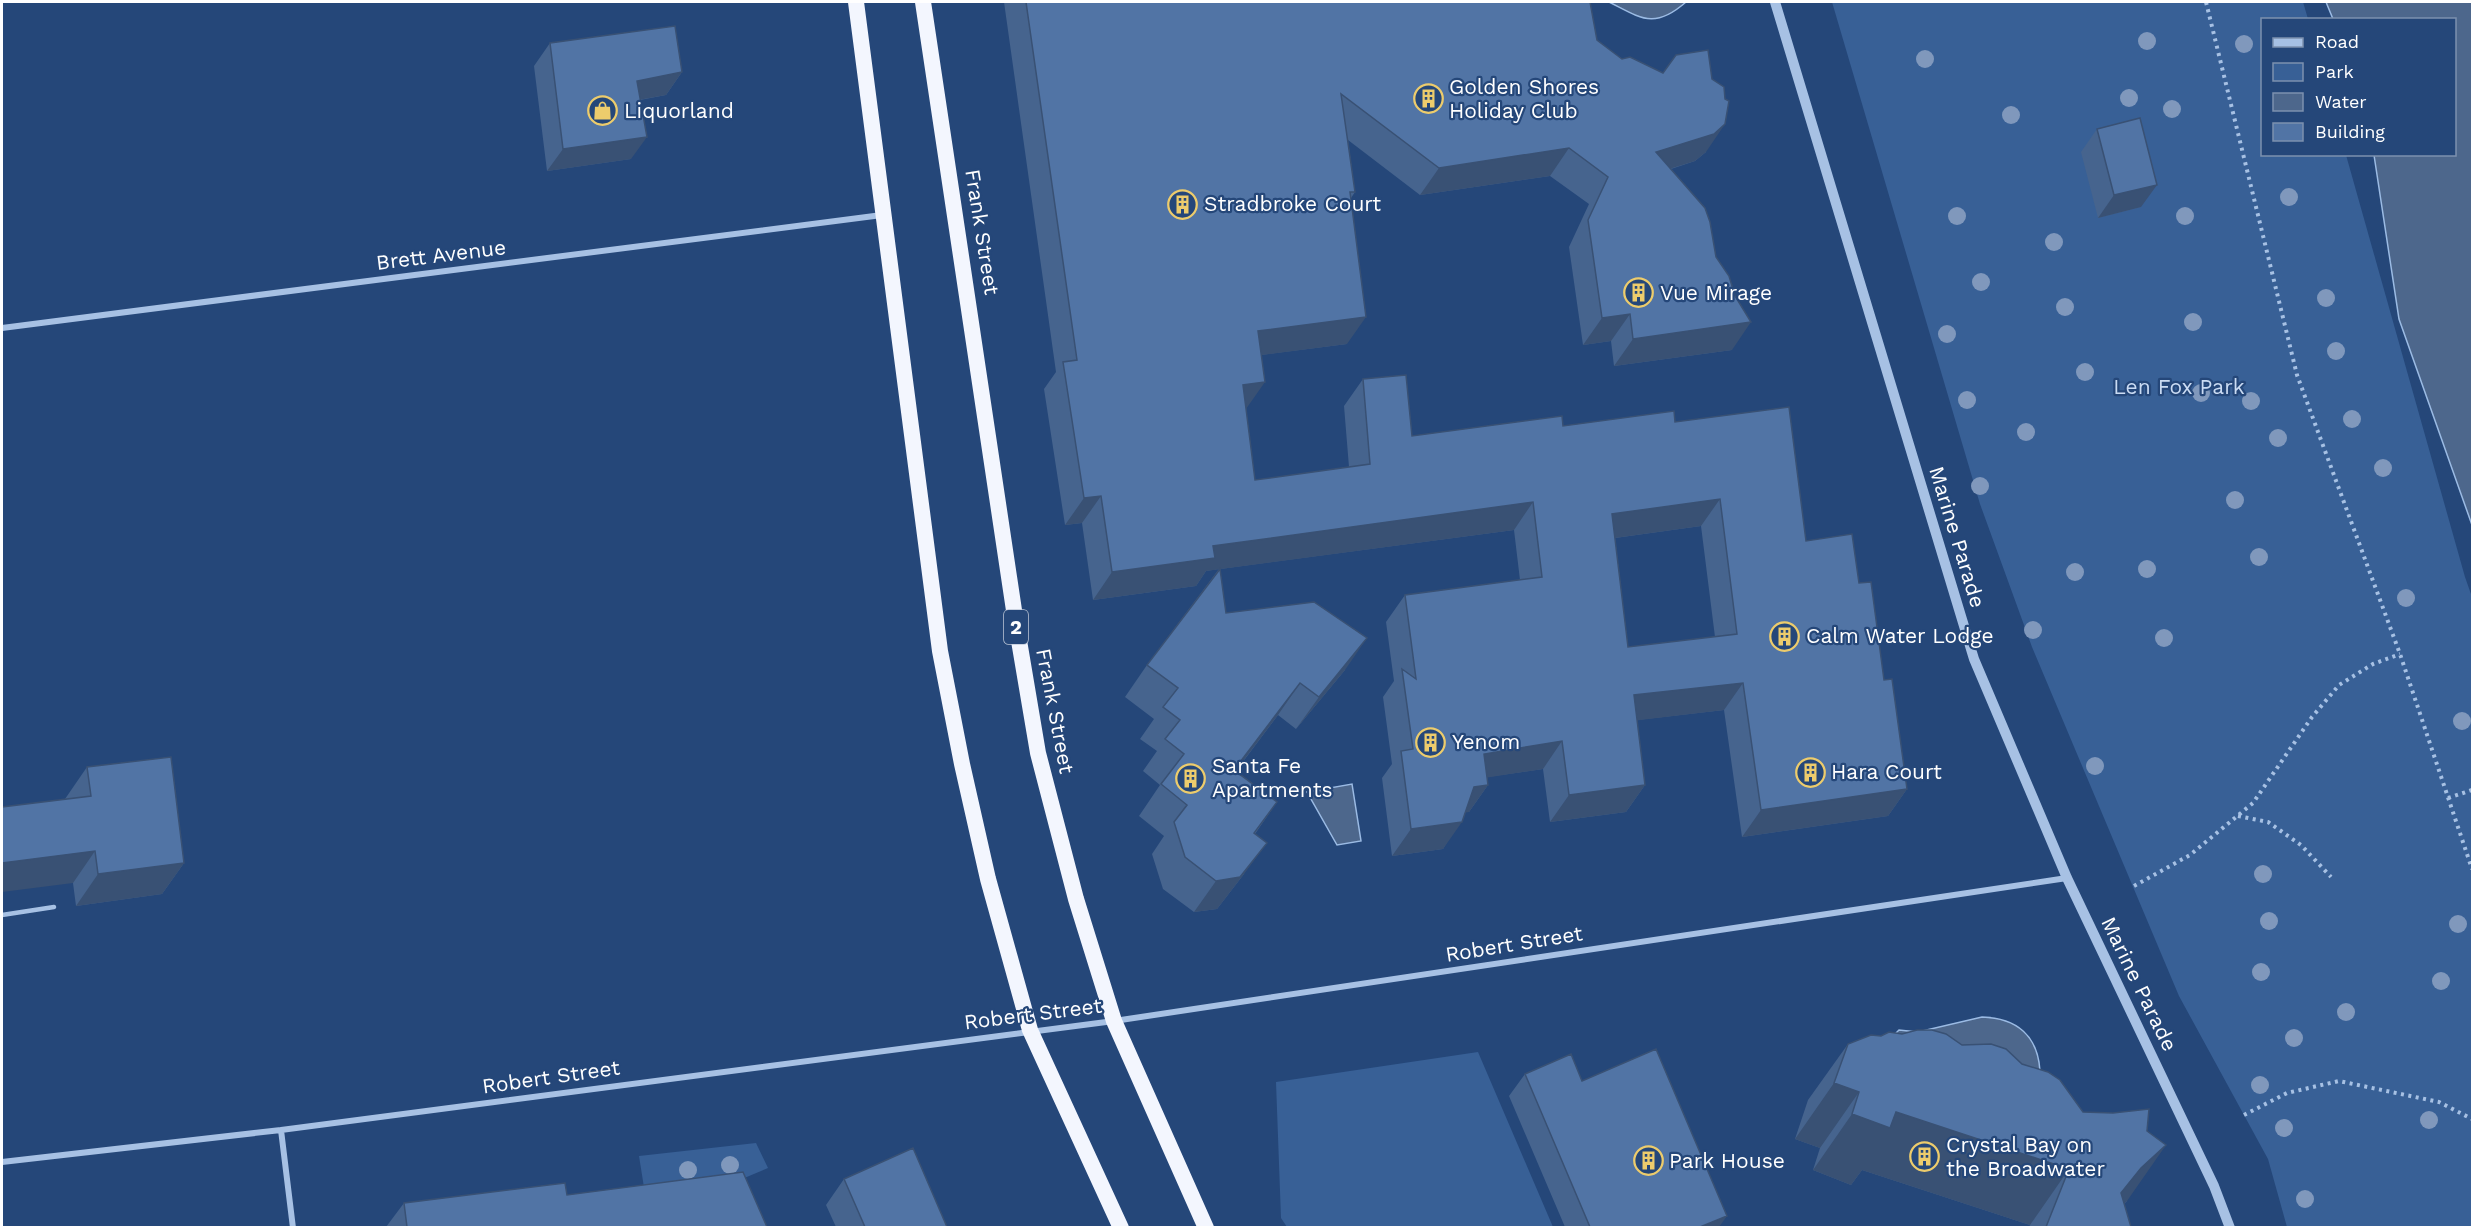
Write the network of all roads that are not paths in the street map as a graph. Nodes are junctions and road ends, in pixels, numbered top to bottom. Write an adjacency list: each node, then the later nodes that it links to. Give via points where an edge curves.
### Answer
1 (856, 2): 4 (highway)
2 (923, 2): 9 (highway, Frank Street / 2, via 1038,753 1076,899)
3 (1774, 2): 6 (street, Marine Parade, via 1974,659)
4 (885, 214): 5 (street, Brett Avenue); 10 (highway, via 940,651 988,879)
5 (2, 328)
6 (2067, 878): 9 (street, Robert Street); 16 (street, Marine Parade)
7 (54, 908): 8 (lane)
8 (2, 915)
9 (1114, 1021): 10 (street, Robert Street); 15 (highway, Frank Street / 2)
10 (1030, 1030): 11 (street, Robert Street); 14 (highway)
11 (281, 1130): 12 (street, Robert Street); 13 (street)
12 (2, 1162)
13 (293, 1227)
14 (1121, 1227)
15 (1206, 1227)
16 (2230, 1227)

